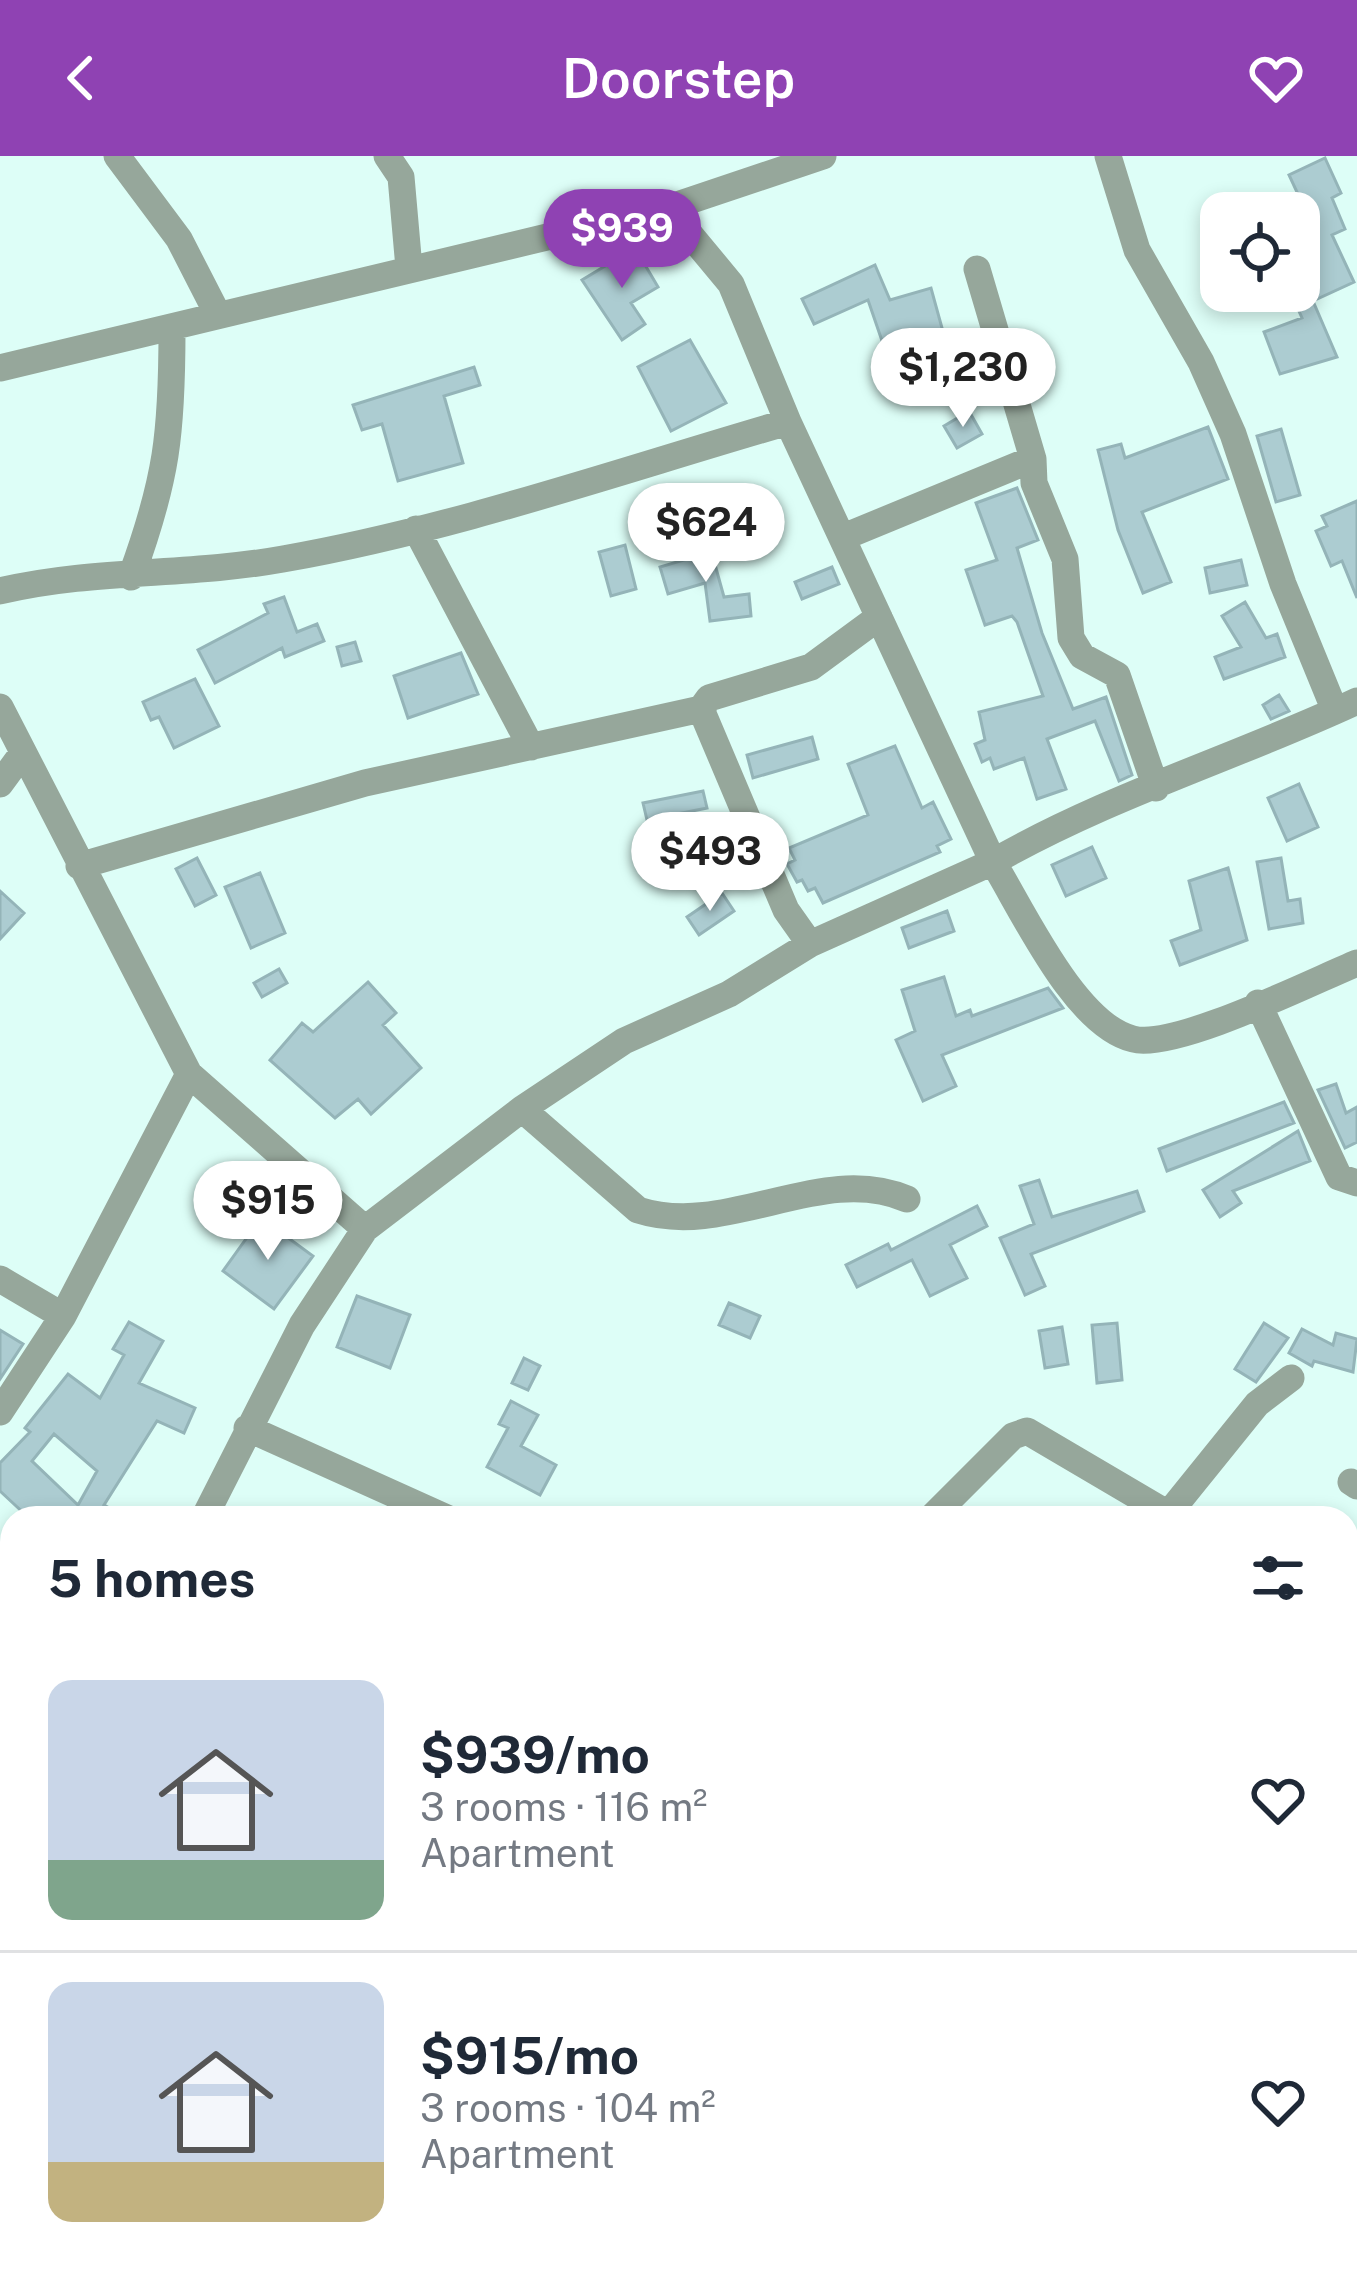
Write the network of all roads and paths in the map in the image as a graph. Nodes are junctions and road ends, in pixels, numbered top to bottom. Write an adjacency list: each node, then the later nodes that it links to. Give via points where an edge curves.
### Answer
1 (118, 156): 8 (street, via 179,239)
2 (387, 156): 6 (street, via 401,176)
3 (823, 156): 5 (street)
4 (1108, 156): 19 (street, via 1137,250 1201,362 1283,584)
5 (668, 208): 6 (street); 11 (street, via 730,284)
6 (409, 268): 8 (street)
7 (977, 269): 12 (street)
8 (218, 315): 9 (street)
9 (172, 330): 10 (street); 15 (street, via 170,449)
10 (0, 368)
11 (788, 422): 13 (street); 14 (street)
12 (1033, 459): 14 (street); 24 (street, via 1034,483 1065,560 1071,638 1082,656 1117,675)
13 (416, 529): 15 (street, via 282,559); 21 (street)
14 (846, 536): 17 (street)
15 (131, 577): 16 (street, via 42,580)
16 (0, 591)
17 (879, 617): 20 (street, via 811,667 709,698); 25 (street)
18 (0, 706): 22 (street)
19 (1346, 706): 24 (street)
20 (701, 709): 21 (street); 27 (street, via 786,910)
21 (531, 746): 26 (street, via 364,783)
22 (22, 754): 23 (street); 26 (street)
23 (0, 784)
24 (1156, 788): 25 (street, via 1070,818)
25 (993, 862): 27 (street); 29 (street, via 1068,986 1131,1039 1166,1040)
26 (79, 866): 30 (street)
27 (810, 944): 31 (street, via 729,994 624,1041)
28 (1357, 963): 29 (street)
29 (1258, 1003): 32 (street, via 1339,1177)
30 (189, 1074): 34 (street); 36 (street)
31 (521, 1109): 33 (street, via 638,1210 662,1217 851,1186); 34 (street)
32 (1357, 1183)
33 (908, 1199)
34 (365, 1229): 39 (street)
35 (0, 1279): 36 (street)
36 (63, 1316): 38 (street)
37 (1291, 1378): 44 (street, via 1257,1404)
38 (0, 1412)
39 (247, 1428): 40 (street); 41 (street)
40 (210, 1506)
41 (420, 1506)
42 (943, 1506): 43 (street, via 1027,1431)
43 (1150, 1506)
44 (1174, 1506)

